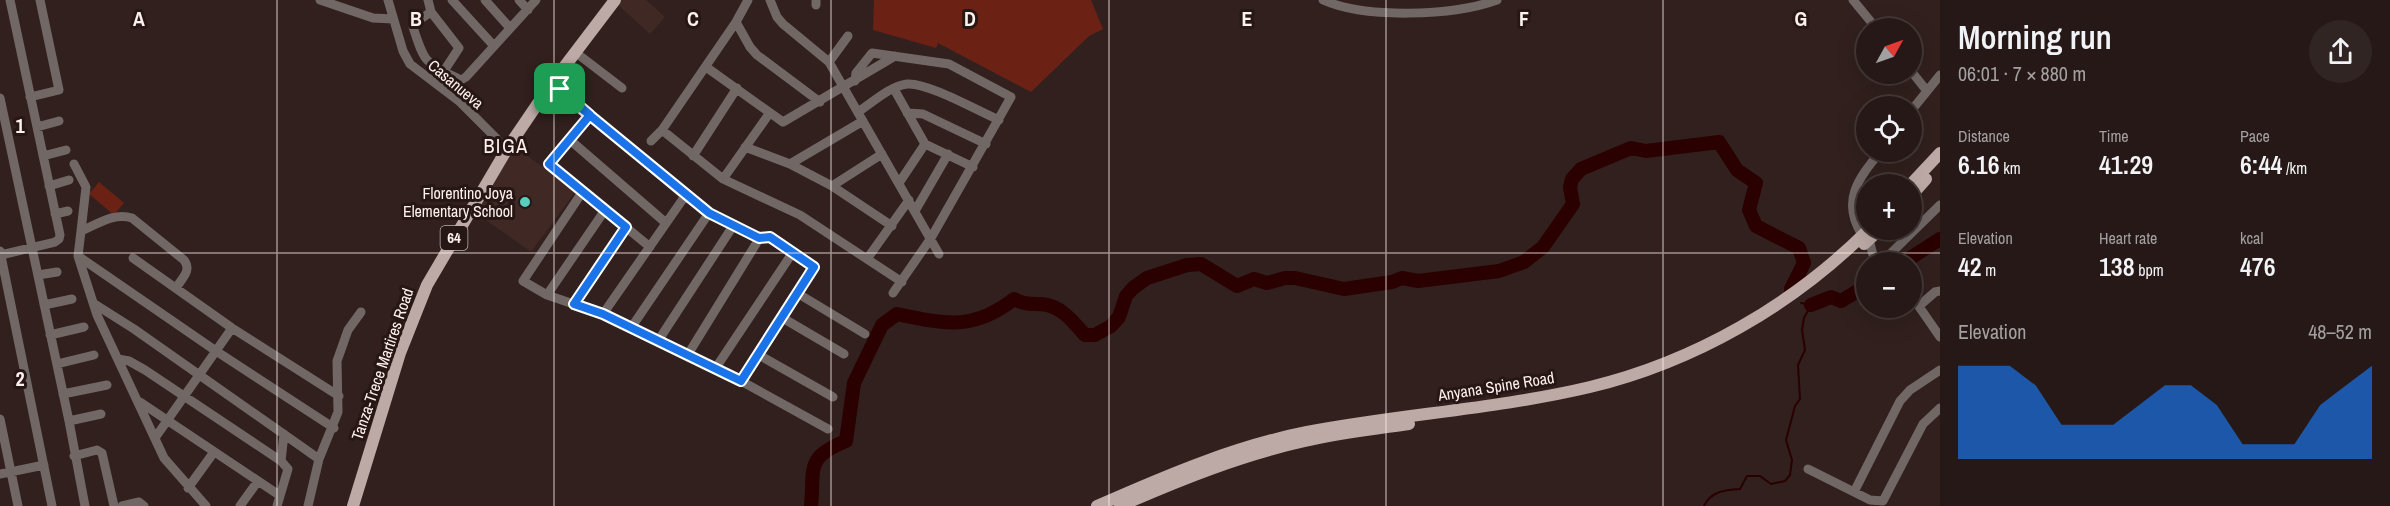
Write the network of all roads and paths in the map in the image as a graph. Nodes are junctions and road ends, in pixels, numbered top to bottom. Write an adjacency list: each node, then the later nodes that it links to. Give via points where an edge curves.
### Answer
1 (10, 0): 39 (street)
2 (40, 0): 39 (street, via 59,90)
3 (320, 0): 19 (street, via 373,18)
4 (388, 0): 19 (street, Casanueva)
5 (428, 0): 17 (street)
6 (452, 0): 23 (street)
7 (485, 0): 21 (street)
8 (519, 0): 16 (street)
9 (536, 0): 16 (street)
10 (615, 0): 24 (main road, Tanza-Trece Martires Road / 64)
11 (748, 0): 20 (street)
12 (770, 0): 26 (street, via 783,24)
13 (1323, 0): 14 (street, via 1348,9 1432,14)
14 (1497, 0)
15 (1853, 0): 18 (street)
16 (528, 10): 21 (street)
17 (431, 12): 28 (street, via 459,48); 28 (street, via 413,27 422,56)
18 (1868, 18)
19 (393, 19): 31 (street, Casanueva, via 410,64)
20 (736, 22): 27 (street); 42 (street, via 757,55)
21 (510, 28): 23 (street)
22 (848, 36): 26 (street)
23 (494, 46): 28 (street, via 461,80)
24 (575, 52): 33 (main road, Tanza-Trece Martires Road / 64); 35 (street)
25 (895, 56): 30 (street); 30 (street, via 872,53 856,73); 47 (street, via 949,64 1011,97)
26 (829, 62): 34 (street)
27 (706, 67): 36 (street); 50 (street)
28 (444, 72): 31 (street)
29 (1940, 75): 38 (street)
30 (855, 81): 34 (street)
31 (436, 83): 56 (street, Casanueva)
32 (1921, 84): 38 (street)
33 (550, 85): 45 (street); 56 (main road, Tanza-Trece Martires Road / 64)
34 (845, 87): 42 (street); 46 (street)
35 (622, 88)
36 (737, 88): 44 (street); 62 (street)
37 (894, 89): 43 (street); 46 (street); 47 (street, via 906,84 922,85)
38 (1927, 91): 40 (street)
39 (30, 97): 49 (street)
40 (1922, 97)
41 (0, 98): 96 (street)
42 (820, 102): 44 (street, via 783,122)
43 (907, 113): 53 (street); 54 (street, via 923,114)
44 (769, 114): 55 (street)
45 (590, 115): 51 (street); 78 (street)
46 (860, 116): 59 (street); 65 (street)
47 (999, 120): 54 (street)
48 (59, 122): 49 (street)
49 (37, 127): 61 (street)
50 (662, 130): 52 (street); 62 (street)
51 (570, 140): 77 (street, via 549,164); 86 (street)
52 (651, 141)
53 (925, 144): 60 (street); 72 (street)
54 (986, 144): 67 (street)
55 (746, 147): 65 (street); 70 (street)
56 (507, 149): 178 (main road, Tanza-Trece Martires Road / 64, via 427,285 409,326)
57 (66, 150): 61 (street)
58 (1940, 153): 69 (main road)
59 (882, 154): 72 (street); 75 (street)
60 (948, 154): 67 (street); 83 (street)
61 (43, 156): 74 (street)
62 (693, 156): 70 (street)
63 (1872, 162): 68 (street)
64 (75, 164): 91 (street, via 86,187)
65 (790, 164): 75 (street)
66 (1940, 165): 73 (main road)
67 (973, 167): 93 (street)
68 (1863, 174)
69 (1920, 174)
70 (723, 179): 104 (street, via 800,214)
71 (69, 180): 74 (street)
72 (899, 183): 79 (street)
73 (1922, 184)
74 (49, 186): 85 (street)
75 (832, 186): 89 (street)
76 (1856, 190): 87 (street, via 1852,200)
77 (583, 191): 81 (street); 113 (street, via 523,281)
78 (685, 196): 84 (street); 86 (street)
79 (909, 200): 83 (street); 89 (street)
80 (1940, 205): 99 (street)
81 (605, 210): 90 (street); 113 (street)
82 (68, 211): 85 (street)
83 (915, 211): 93 (street)
84 (709, 213): 88 (street); 125 (street)
85 (55, 214): 96 (street, via 59,239)
86 (666, 223): 97 (street)
87 (1856, 223)
88 (733, 226): 92 (street); 129 (street)
89 (892, 226): 104 (street)
90 (626, 227): 97 (street); 117 (street)
91 (81, 231): 102 (street); 109 (street, via 122,215 132,218 188,266)
92 (759, 238): 98 (street, via 770,237); 134 (street)
93 (931, 238): 101 (street); 108 (street)
94 (1859, 240): 179 (main road, Anyana Spine Road, via 1784,300 1711,342 1634,374 1539,398 1305,432 1189,468)
95 (1860, 240): 180 (main road, Anyana Spine Road, via 1816,286 1752,328 1679,366 1593,394 1539,405 1305,441 1214,469)
96 (32, 247): 100 (street); 106 (street)
97 (650, 247): 121 (street)
98 (793, 252): 111 (street, via 814,267); 137 (street)
99 (1891, 252)
100 (0, 253): 107 (street)
101 (939, 254)
102 (78, 256): 115 (street); 130 (street)
103 (133, 258): 109 (street)
104 (867, 260): 108 (street)
105 (57, 272): 106 (street)
106 (38, 275): 118 (street)
107 (3, 281): 160 (street)
108 (902, 282): 112 (street)
109 (176, 288): 124 (street)
110 (1940, 291): 116 (street)
111 (797, 293): 122 (street); 126 (street)
112 (893, 293)
113 (547, 295): 117 (street)
114 (72, 299): 118 (street)
115 (93, 303): 135 (street); 139 (street)
116 (1922, 303)
117 (574, 304): 121 (street)
118 (44, 305): 127 (street)
119 (1922, 310): 128 (street)
120 (361, 312): 143 (street, via 351,323 337,361)
121 (603, 314): 125 (street)
122 (781, 317): 131 (street); 133 (street)
123 (84, 327): 127 (street)
124 (232, 328): 130 (street); 143 (street)
125 (630, 328): 129 (street)
126 (865, 334)
127 (50, 335): 136 (street)
128 (1940, 337)
129 (658, 341): 134 (street)
130 (216, 351): 139 (street); 152 (street)
131 (844, 354)
132 (94, 355): 136 (street)
133 (759, 355): 140 (street); 144 (street)
134 (687, 356): 137 (street)
135 (118, 359): 145 (street, via 145,370); 146 (street)
136 (57, 364): 142 (street)
137 (715, 369): 140 (street)
138 (1940, 370): 166 (street, via 1900,401)
139 (200, 375): 145 (street); 154 (street)
140 (741, 381): 153 (street)
141 (107, 385): 142 (street)
142 (63, 394): 150 (street)
143 (339, 396): 152 (street)
144 (833, 397)
145 (184, 398): 151 (street); 159 (street)
146 (138, 401): 151 (street); 155 (street)
147 (1940, 408): 166 (street, via 1923,424 1883,501)
148 (101, 414): 150 (street)
149 (0, 419): 162 (street)
150 (69, 421): 157 (street)
151 (168, 421): 155 (street); 156 (street)
152 (334, 428): 158 (street)
153 (828, 429)
154 (284, 434): 158 (street); 159 (street)
155 (155, 438): 165 (street, via 164,458)
156 (214, 452): 164 (street); 165 (street)
157 (74, 456): 170 (street); 171 (street, via 97,450 102,453)
158 (320, 459): 177 (street)
159 (281, 461): 167 (street, via 288,469)
160 (44, 465): 162 (street); 169 (street)
161 (1808, 469): 166 (street)
162 (11, 472): 163 (street); 168 (street)
163 (0, 474)
164 (258, 481): 167 (street); 175 (street)
165 (188, 488): 174 (street)
166 (1854, 492)
167 (279, 495): 176 (street)
168 (18, 506)
169 (52, 506)
170 (85, 506)
171 (114, 506)
172 (122, 506): 173 (street, via 139,502)
173 (144, 506)
174 (206, 506)
175 (240, 506)
176 (277, 506)
177 (308, 506)
178 (353, 506)
179 (1097, 506)
180 (1120, 506)

